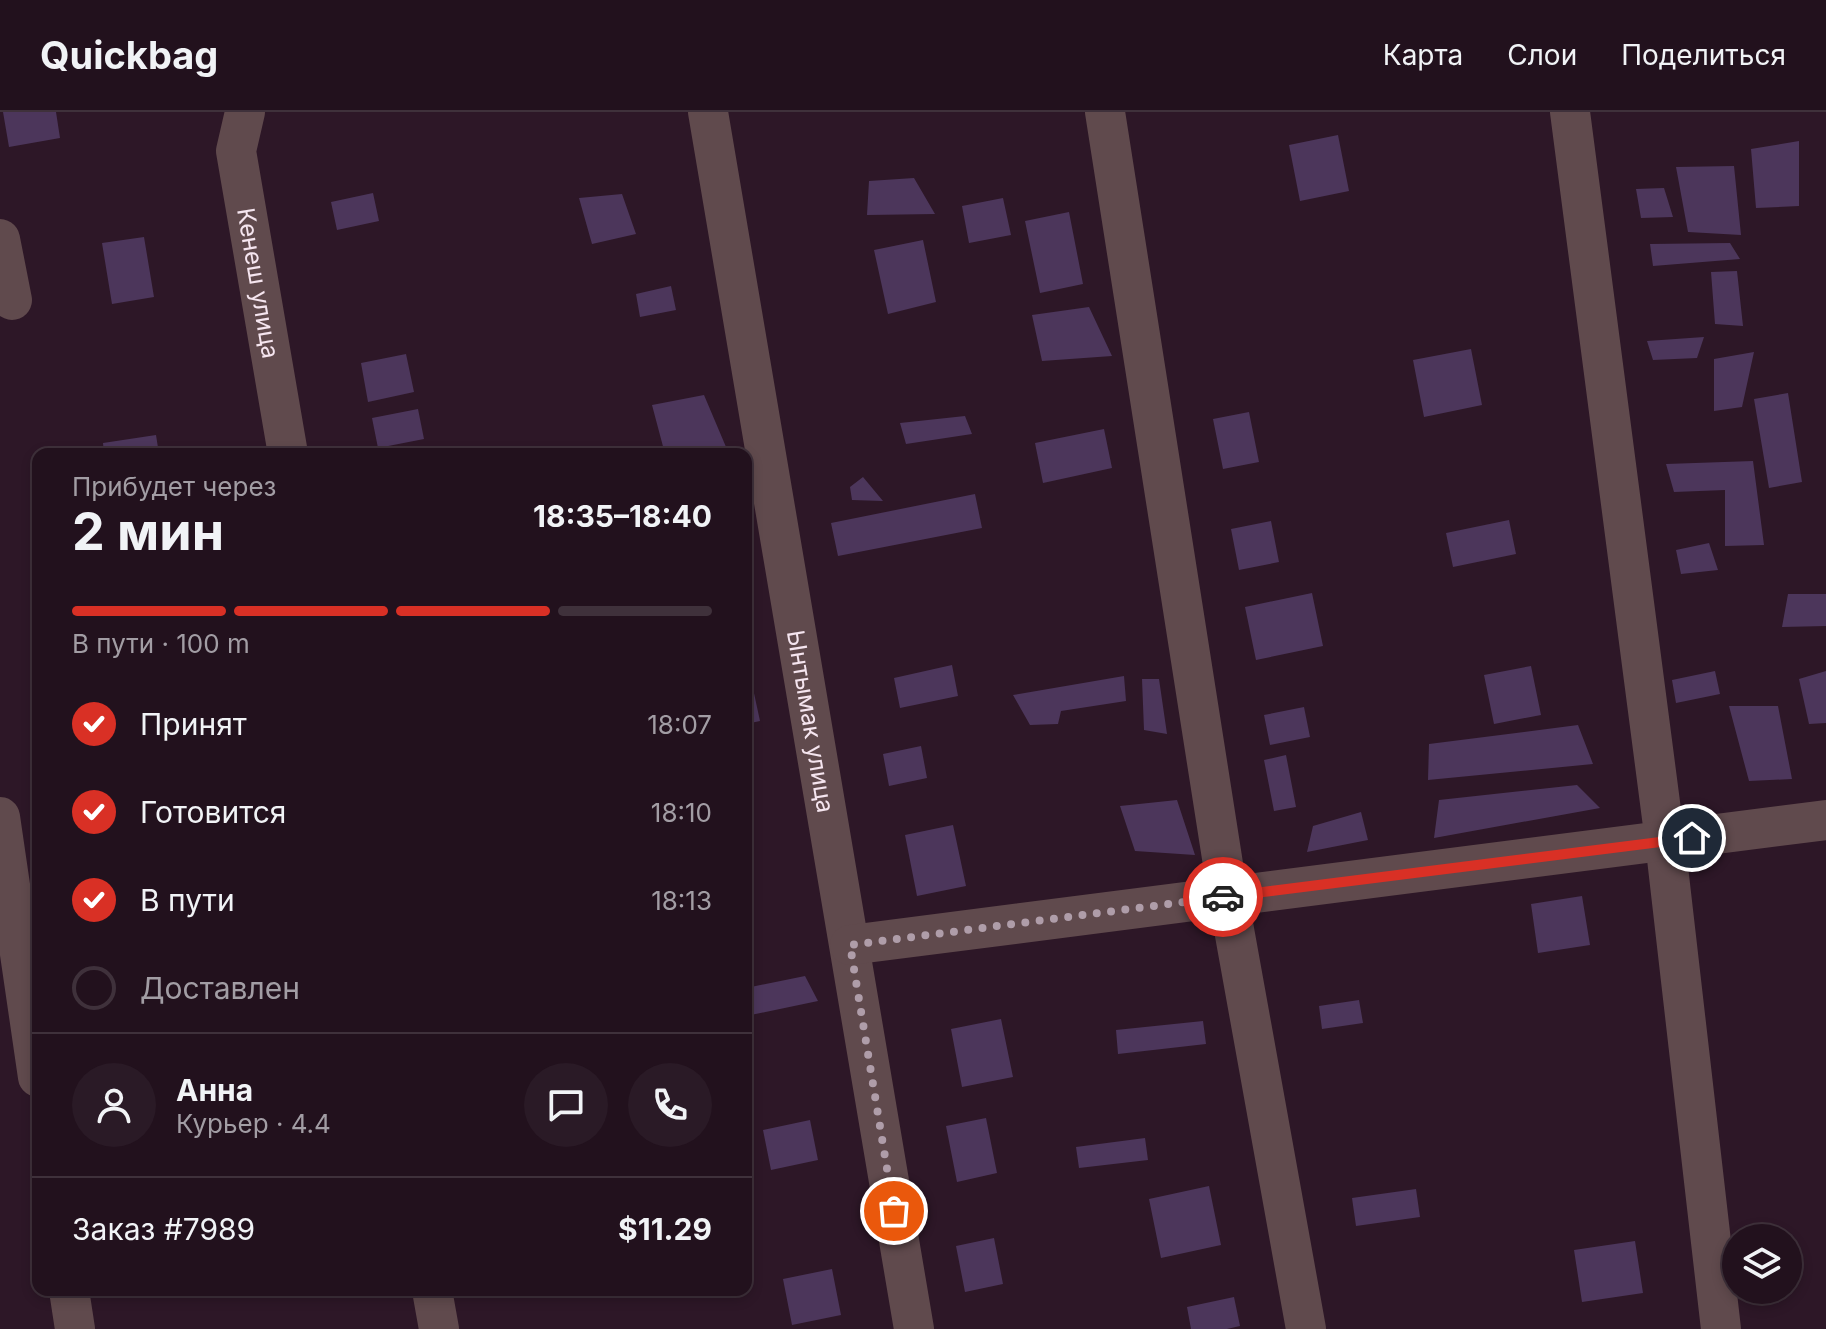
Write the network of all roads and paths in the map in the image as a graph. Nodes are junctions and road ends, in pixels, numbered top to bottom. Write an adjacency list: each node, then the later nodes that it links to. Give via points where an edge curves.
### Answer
1 (245, 112): 7 (street, Кенеш улица, via 236,151)
2 (708, 112): 12 (street, Ынтымак улица)
3 (1105, 112): 11 (street)
4 (1570, 112): 10 (street)
5 (0, 239): 6 (street)
6 (12, 300)
7 (287, 448)
8 (0, 817): 13 (street)
9 (1826, 820): 10 (street)
10 (1665, 841): 11 (street); 20 (street)
11 (1228, 896): 12 (street); 19 (street)
12 (850, 945): 18 (street, Ынтымак улица)
13 (32, 1036)
14 (70, 1296): 16 (street)
15 (433, 1296): 17 (street)
16 (75, 1329)
17 (439, 1329)
18 (914, 1329)
19 (1306, 1329)
20 (1721, 1329)

